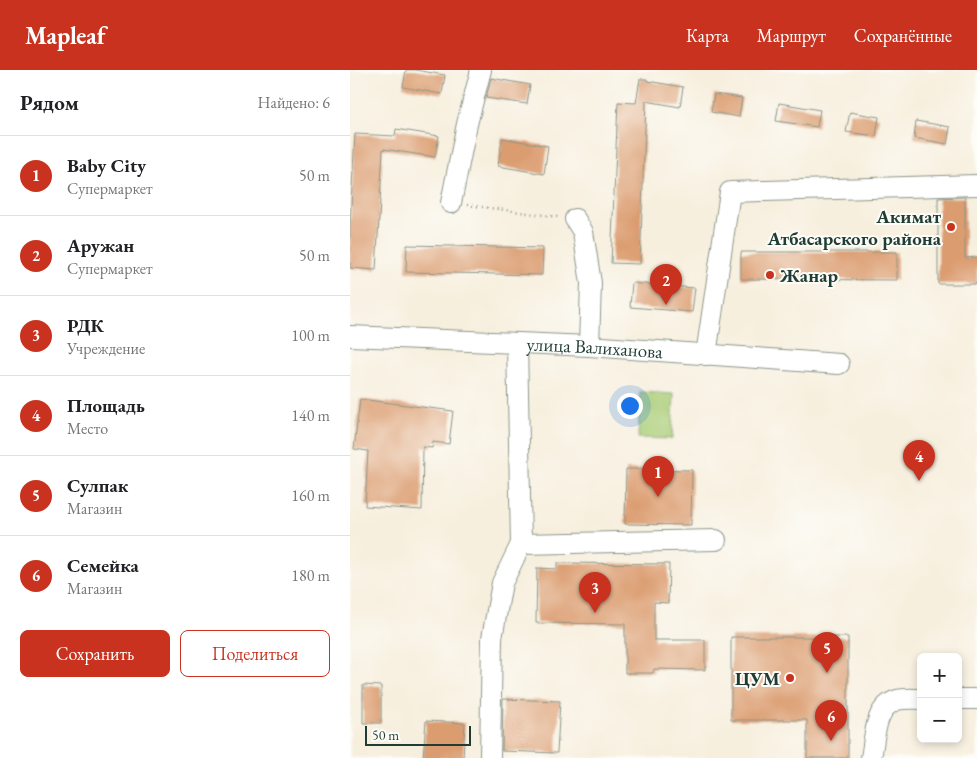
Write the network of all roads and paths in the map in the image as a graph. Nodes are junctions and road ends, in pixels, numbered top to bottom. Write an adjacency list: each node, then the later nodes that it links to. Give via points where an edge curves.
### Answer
1 (481, 70): 3 (street)
2 (977, 185): 8 (street, via 730,192)
3 (450, 203): 4 (path)
4 (575, 219): 7 (street, via 583,232 591,283)
5 (350, 336): 6 (street, улица Валиханова)
6 (517, 343): 7 (street, улица Валиханова); 11 (street)
7 (589, 346): 8 (street, улица Валиханова)
8 (706, 355): 9 (street, улица Валиханова)
9 (839, 364)
10 (716, 540): 11 (street)
11 (521, 544): 15 (street, via 502,583 492,638)
12 (917, 699): 16 (street, via 888,704 879,716)
13 (962, 699): 14 (street)
14 (977, 699)
15 (490, 758)
16 (871, 758)

